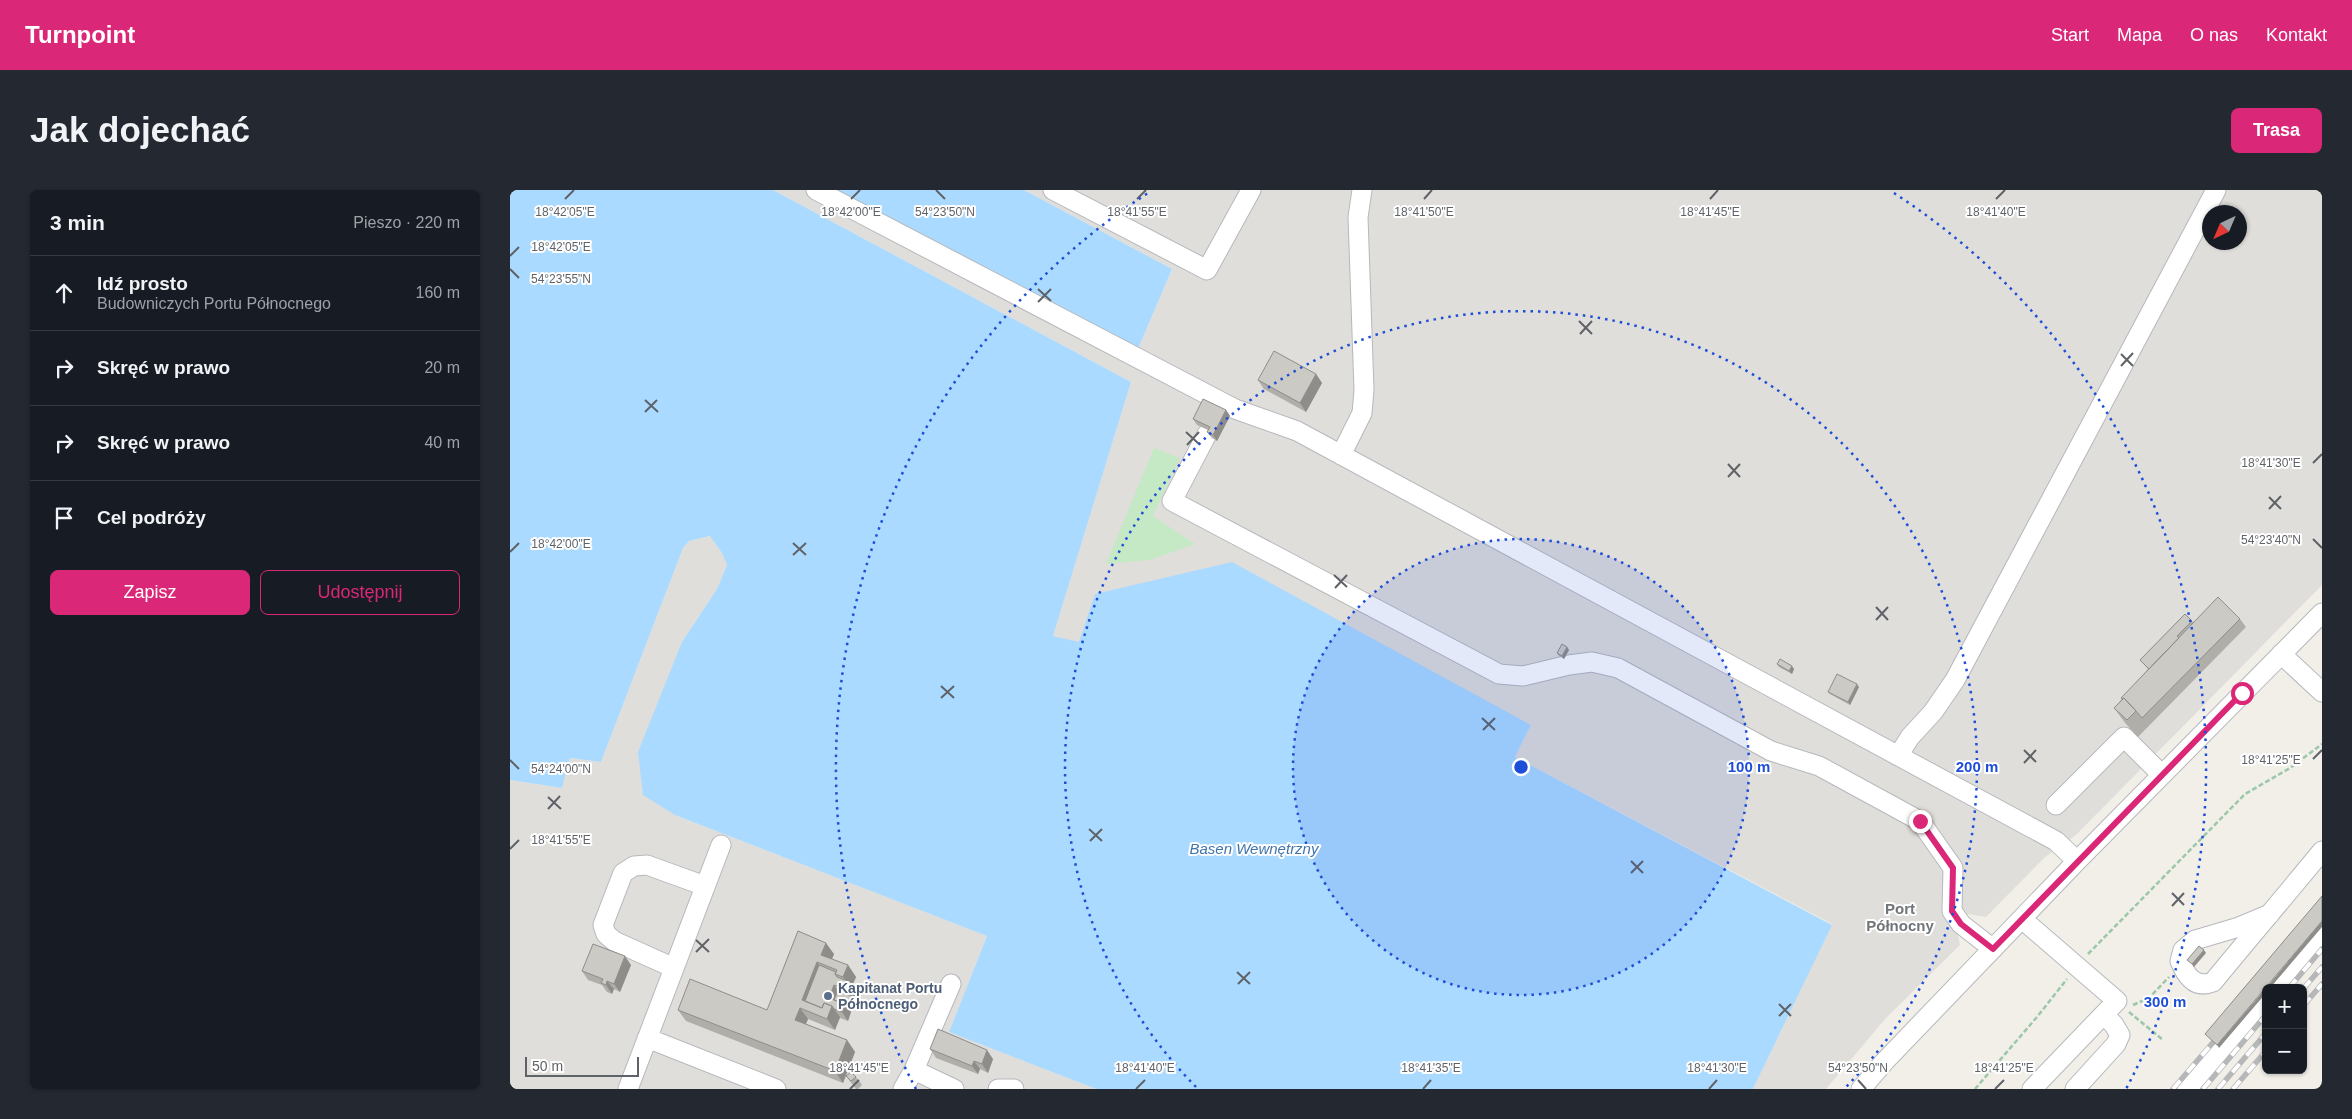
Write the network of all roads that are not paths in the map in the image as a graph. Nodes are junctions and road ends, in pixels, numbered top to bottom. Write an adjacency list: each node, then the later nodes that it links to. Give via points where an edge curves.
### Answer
1 (816, 190): 7 (street, via 1235,409 1297,431)
2 (1053, 190): 3 (street, via 1207,270)
3 (1251, 190)
4 (1362, 190): 7 (street, via 1358,217 1364,390 1362,412)
5 (2216, 190): 11 (street, via 1955,680)
6 (1207, 434): 21 (street, via 1172,501 1500,674 1522,676 1592,662 1618,668 1771,751 1819,766 1878,798 1920,821 1953,868 1952,911 1961,924)
7 (1341, 456): 11 (street)
8 (2322, 613): 9 (street)
9 (2281, 654): 10 (street); 12 (street)
10 (2322, 692)
11 (1898, 756): 16 (street, via 2056,841)
12 (2162, 775): 13 (street, via 2124,737); 16 (street)
13 (2056, 805)
14 (721, 845): 17 (street)
15 (2322, 851): 18 (street)
16 (2077, 861): 19 (street)
17 (705, 886): 22 (street); 22 (street, via 647,864 634,866 623,873 603,925 606,934 614,941)
18 (2270, 914): 18 (street, via 2213,982 2205,985 2193,981 2185,973 2180,961 2184,950 2195,940 2239,928)
19 (2022, 919): 21 (street); 26 (street, via 2117,1001)
20 (2322, 933): 24 (street)
21 (1993, 949): 35 (street)
22 (674, 968): 27 (street)
23 (951, 984): 28 (street)
24 (2279, 984)
25 (2262, 1004): 38 (street)
26 (2104, 1014): 36 (street); 37 (street, via 2120,1036)
27 (647, 1038): 29 (street); 30 (street)
28 (914, 1070): 31 (street); 32 (street)
29 (628, 1089)
30 (776, 1089)
31 (904, 1089)
32 (954, 1089)
33 (998, 1089): 34 (street)
34 (1014, 1089)
35 (1862, 1089)
36 (2032, 1089)
37 (2075, 1089)
38 (2187, 1089)

